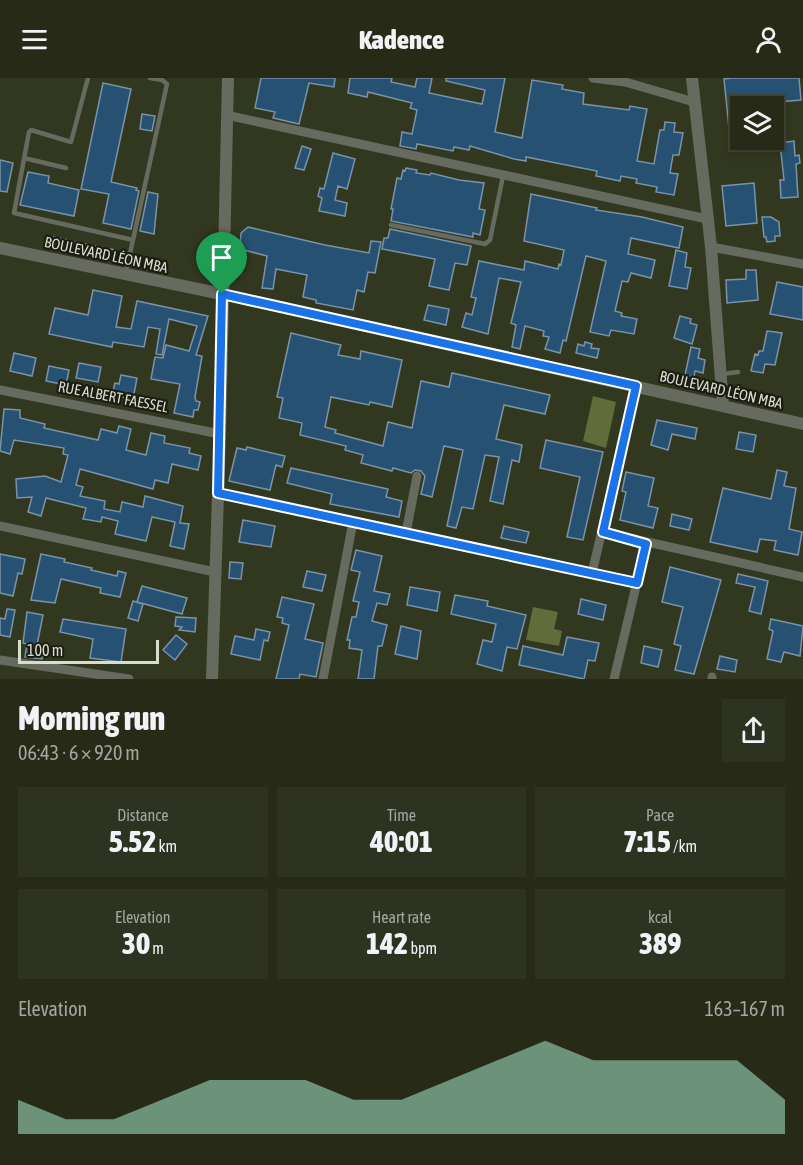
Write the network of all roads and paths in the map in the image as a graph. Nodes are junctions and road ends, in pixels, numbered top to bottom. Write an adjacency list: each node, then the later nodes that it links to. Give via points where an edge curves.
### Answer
1 (88, 78): 8 (lane, via 72,142 30,131)
2 (150, 78): 13 (lane, via 167,84)
3 (228, 78): 7 (street)
4 (593, 78): 6 (street, via 624,82)
5 (692, 78): 6 (street)
6 (694, 102): 11 (street)
7 (226, 115): 10 (street); 18 (street)
8 (24, 158): 9 (lane); 13 (lane, via 14,209 18,215)
9 (66, 168)
10 (503, 176): 11 (street); 12 (lane, via 490,240 485,244)
11 (707, 219): 14 (street)
12 (391, 225)
13 (133, 240): 17 (lane)
14 (711, 247): 16 (street); 20 (street)
15 (0, 248): 17 (street, BOULEVARD LÉON MBA)
16 (803, 264)
17 (125, 275): 18 (street, BOULEVARD LÉON MBA)
18 (222, 294): 21 (street, BOULEVARD LÉON MBA); 25 (street)
19 (738, 372): 20 (lane)
20 (720, 375): 23 (street)
21 (636, 386): 23 (street, BOULEVARD LÉON MBA); 30 (street)
22 (0, 390): 25 (street, RUE ALBERT FAESSEL)
23 (723, 406): 24 (street, BOULEVARD LÉON MBA)
24 (803, 424)
25 (220, 434): 27 (street)
26 (417, 476): 31 (street)
27 (218, 493): 28 (street); 33 (street)
28 (353, 522): 31 (street); 40 (street)
29 (0, 526): 33 (street)
30 (603, 532): 32 (street); 34 (street)
31 (406, 533): 34 (street)
32 (646, 544): 35 (street); 36 (street)
33 (214, 572): 39 (street)
34 (592, 573): 36 (street)
35 (803, 577)
36 (637, 583): 41 (street)
37 (0, 660): 38 (street)
38 (129, 679)
39 (212, 679)
40 (323, 679)
41 (614, 679)

